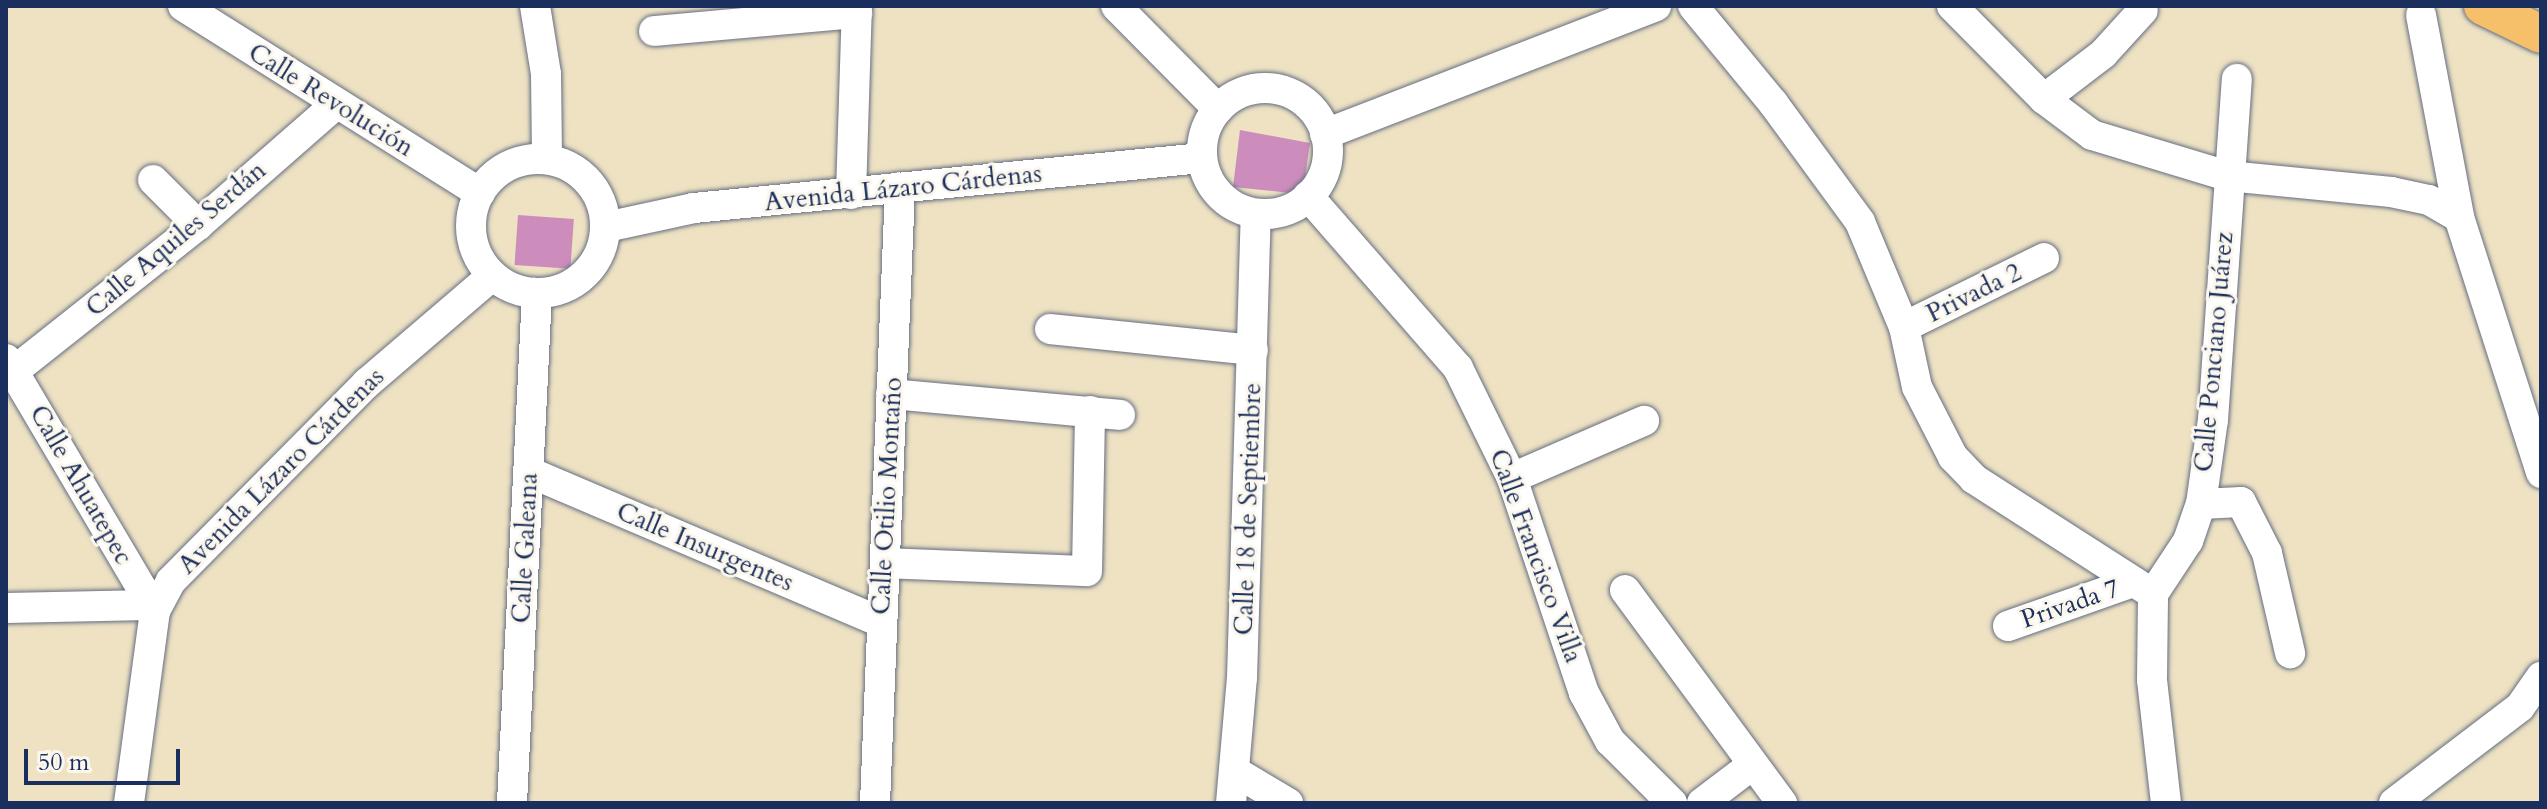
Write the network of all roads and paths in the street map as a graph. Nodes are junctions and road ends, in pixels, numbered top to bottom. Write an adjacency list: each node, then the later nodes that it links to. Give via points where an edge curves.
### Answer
1 (183, 6): 15 (street, Calle Revolución)
2 (535, 6): 19 (street, via 546,74)
3 (1116, 6): 16 (street)
4 (1656, 6): 17 (street)
5 (1693, 6): 33 (street, via 1860,222)
6 (1952, 6): 14 (street)
7 (2483, 6): 12 (main road)
8 (857, 9): 11 (street); 24 (street)
9 (2143, 10): 14 (street, via 2103,54)
10 (2421, 15): 27 (street)
11 (654, 31)
12 (2541, 34)
13 (2237, 79): 20 (street, Calle Ponciano Juárez)
14 (2044, 99): 20 (street, via 2092,135)
15 (335, 105): 23 (street, Calle Revolución); 28 (street, Calle Aquiles Serdán)
16 (1218, 109): 17 (street, via 1246,91 1279,90 1308,106); 18 (street, via 1205,132)
17 (1325, 134): 25 (street, via 1325,168)
18 (1202, 158): 22 (street, Avenida Lázaro Cárdenas); 26 (street, via 1219,195)
19 (547, 159): 23 (street, via 516,163); 29 (street, via 566,165 595,190)
20 (2228, 176): 27 (street, via 2391,192 2429,200); 44 (street, Calle Ponciano Juárez, via 2213,420)
21 (153, 180): 28 (street)
22 (900, 188): 24 (street, Avenida Lázaro Cárdenas); 37 (street, Calle Otilio Montaño)
23 (480, 193): 31 (street, via 471,236)
24 (851, 194): 29 (street, Avenida Lázaro Cárdenas, via 694,208)
25 (1308, 196): 26 (street, via 1275,213); 43 (street, Calle Francisco Villa, via 1458,368)
26 (1256, 214): 35 (street, Calle 18 de Septiembre)
27 (2459, 217): 42 (street)
28 (198, 225): 36 (street, Calle Aquiles Serdán)
29 (606, 227): 32 (street, via 602,248 577,282)
30 (2044, 258): 33 (street, Privada 2)
31 (492, 276): 32 (street, via 513,289); 49 (street, Avenida Lázaro Cárdenas, via 367,383 189,559)
32 (537, 293): 41 (street, Calle Galeana)
33 (1904, 327): 46 (street, via 1917,387 1953,457 1974,479)
34 (1050, 329): 35 (street)
35 (1253, 350): 55 (street, Calle 18 de Septiembre)
36 (10, 365): 49 (street, Calle Ahuatepec)
37 (891, 394): 38 (street); 45 (street, Calle Otilio Montaño)
38 (1090, 411): 39 (street); 45 (street, via 1087,571)
39 (1120, 415)
40 (1644, 421): 43 (street)
41 (529, 472): 50 (street, Calle Insurgentes); 57 (street, Calle Galeana)
42 (2541, 473)
43 (1512, 478): 61 (street, Calle Francisco Villa, via 1584,693 1610,741)
44 (2201, 504): 46 (street, Calle Ponciano Juárez, via 2188,541); 52 (street, via 2241,502 2267,553)
45 (886, 563): 50 (street, Calle Otilio Montaño)
46 (2143, 588): 51 (street, Privada 7); 64 (street)
47 (1625, 590): 54 (street)
48 (6, 608): 49 (street)
49 (152, 608): 56 (street, Avenida Lázaro Cárdenas)
50 (881, 622): 58 (street, Calle Otilio Montaño)
51 (2008, 626)
52 (2290, 653)
53 (2541, 677): 65 (street, via 2520,707)
54 (1752, 765): 62 (street); 63 (street)
55 (1234, 771): 59 (street, Calle 18 de Septiembre); 60 (street)
56 (129, 803)
57 (512, 803)
58 (875, 803)
59 (1231, 803)
60 (1288, 803)
61 (1672, 803)
62 (1702, 803)
63 (1782, 803)
64 (2166, 803)
65 (2394, 803)

